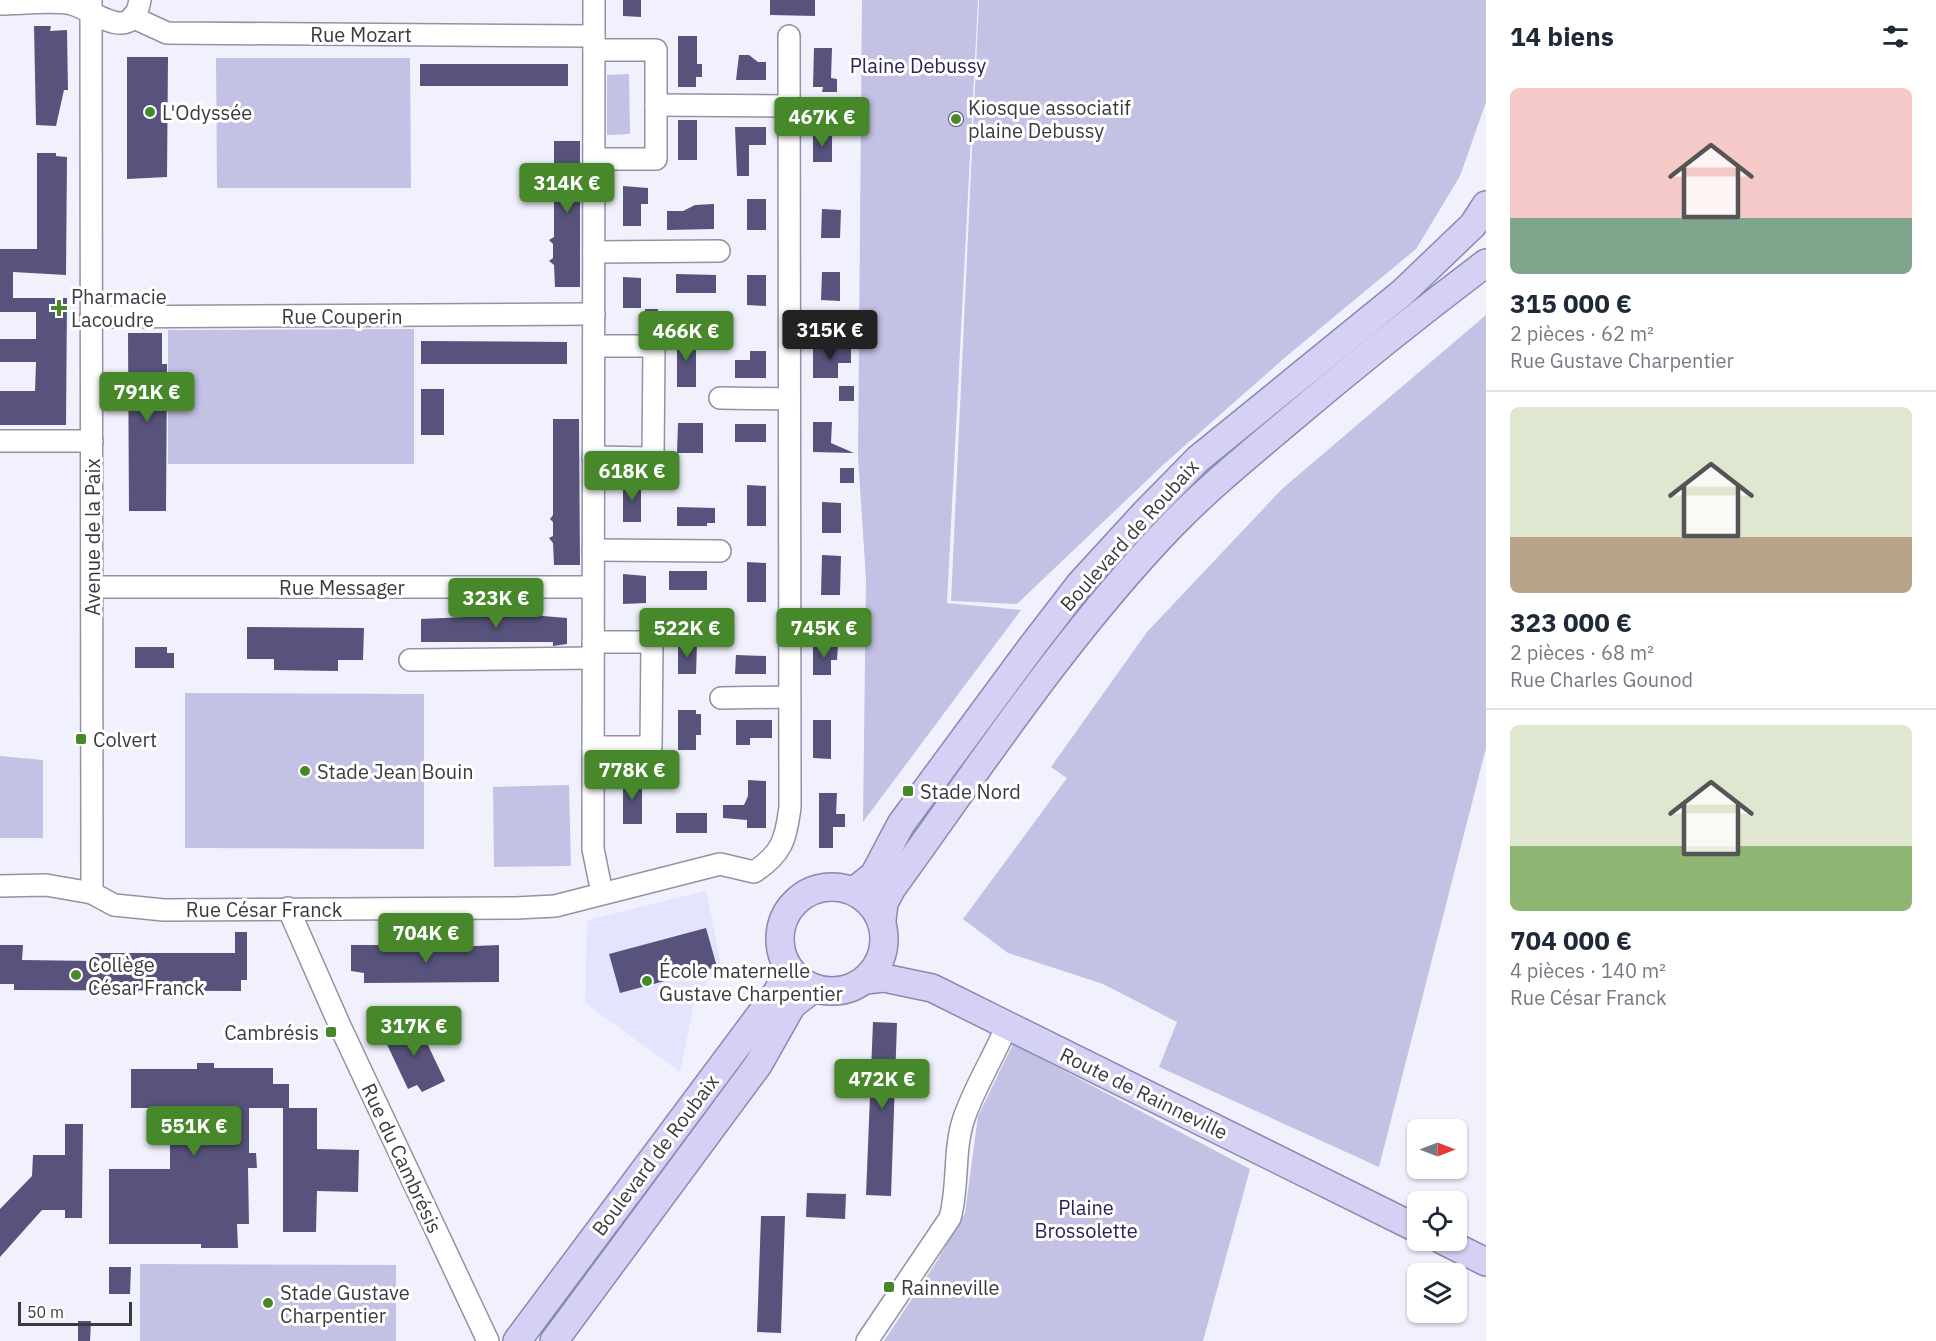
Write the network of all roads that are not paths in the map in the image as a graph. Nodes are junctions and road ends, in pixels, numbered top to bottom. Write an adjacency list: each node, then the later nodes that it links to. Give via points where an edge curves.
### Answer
1 (594, 0): 6 (street)
2 (0, 4): 3 (street)
3 (91, 7): 4 (street, via 112,24 122,23); 15 (street, Avenue de la Paix)
4 (136, 9): 6 (street, Rue Mozart, via 167,33)
5 (789, 36): 8 (street, Rue César Franck)
6 (594, 43): 7 (street, Rue Mozart, via 656,50); 9 (street)
7 (656, 105): 8 (street); 9 (street, via 656,159)
8 (789, 106): 18 (street, Rue César Franck)
9 (594, 159): 12 (street)
10 (1486, 205): 32 (main road, Boulevard de Roubaix, via 1473,225 1409,287 1198,459 1145,513 1080,584 901,824 874,875)
11 (719, 251): 12 (street)
12 (594, 252): 14 (street)
13 (1486, 262): 36 (main road, Boulevard de Roubaix, via 1233,467 1172,525 1086,624 892,888 884,903)
14 (594, 314): 15 (street, Rue Couperin); 16 (street)
15 (91, 317): 20 (street, Avenue de la Paix)
16 (594, 346): 21 (street); 21 (street, via 654,346 654,357 653,458)
17 (720, 398): 18 (street)
18 (789, 399): 29 (street, Rue César Franck)
19 (0, 441): 20 (street)
20 (92, 441): 24 (street, Avenue de la Paix)
21 (593, 458): 22 (street)
22 (593, 550): 23 (street); 25 (street)
23 (720, 551)
24 (92, 587): 25 (street, Rue Messager); 34 (street, Avenue de la Paix)
25 (593, 587): 26 (street)
26 (593, 650): 27 (street); 30 (street); 30 (street, via 652,642 651,747)
27 (410, 660)
28 (721, 698): 29 (street)
29 (789, 698): 33 (street, Rue César Franck, via 790,807 783,843 770,861 754,872 720,864)
30 (593, 747): 33 (street, via 593,849)
31 (0, 886): 34 (street, Rue César Franck, via 46,885)
32 (854, 891): 36 (main road, via 870,903); 37 (main road, via 825,886 793,904 782,924 780,938)
33 (602, 893): 35 (street, Rue César Franck, via 555,906 526,908)
34 (92, 894): 35 (street, Rue César Franck, via 128,907 164,910)
35 (288, 908): 45 (street, Rue du Cambrésis)
36 (883, 927): 38 (main road, via 881,959); 40 (main road, via 906,966)
37 (788, 967): 39 (main road); 46 (main road, Boulevard de Roubaix, via 778,991)
38 (865, 980): 39 (main road, via 846,990); 40 (main road, Route de Rainneville, via 884,978)
39 (813, 988): 47 (main road, Boulevard de Roubaix, via 792,1005 758,1065)
40 (932, 988): 41 (main road, Route de Rainneville)
41 (1007, 1025): 42 (main road, Route de Rainneville); 48 (street, via 964,1119 950,1218)
42 (1407, 1224)
43 (1464, 1251): 44 (main road)
44 (1486, 1262)
45 (488, 1341)
46 (517, 1341)
47 (554, 1341)
48 (867, 1341)

